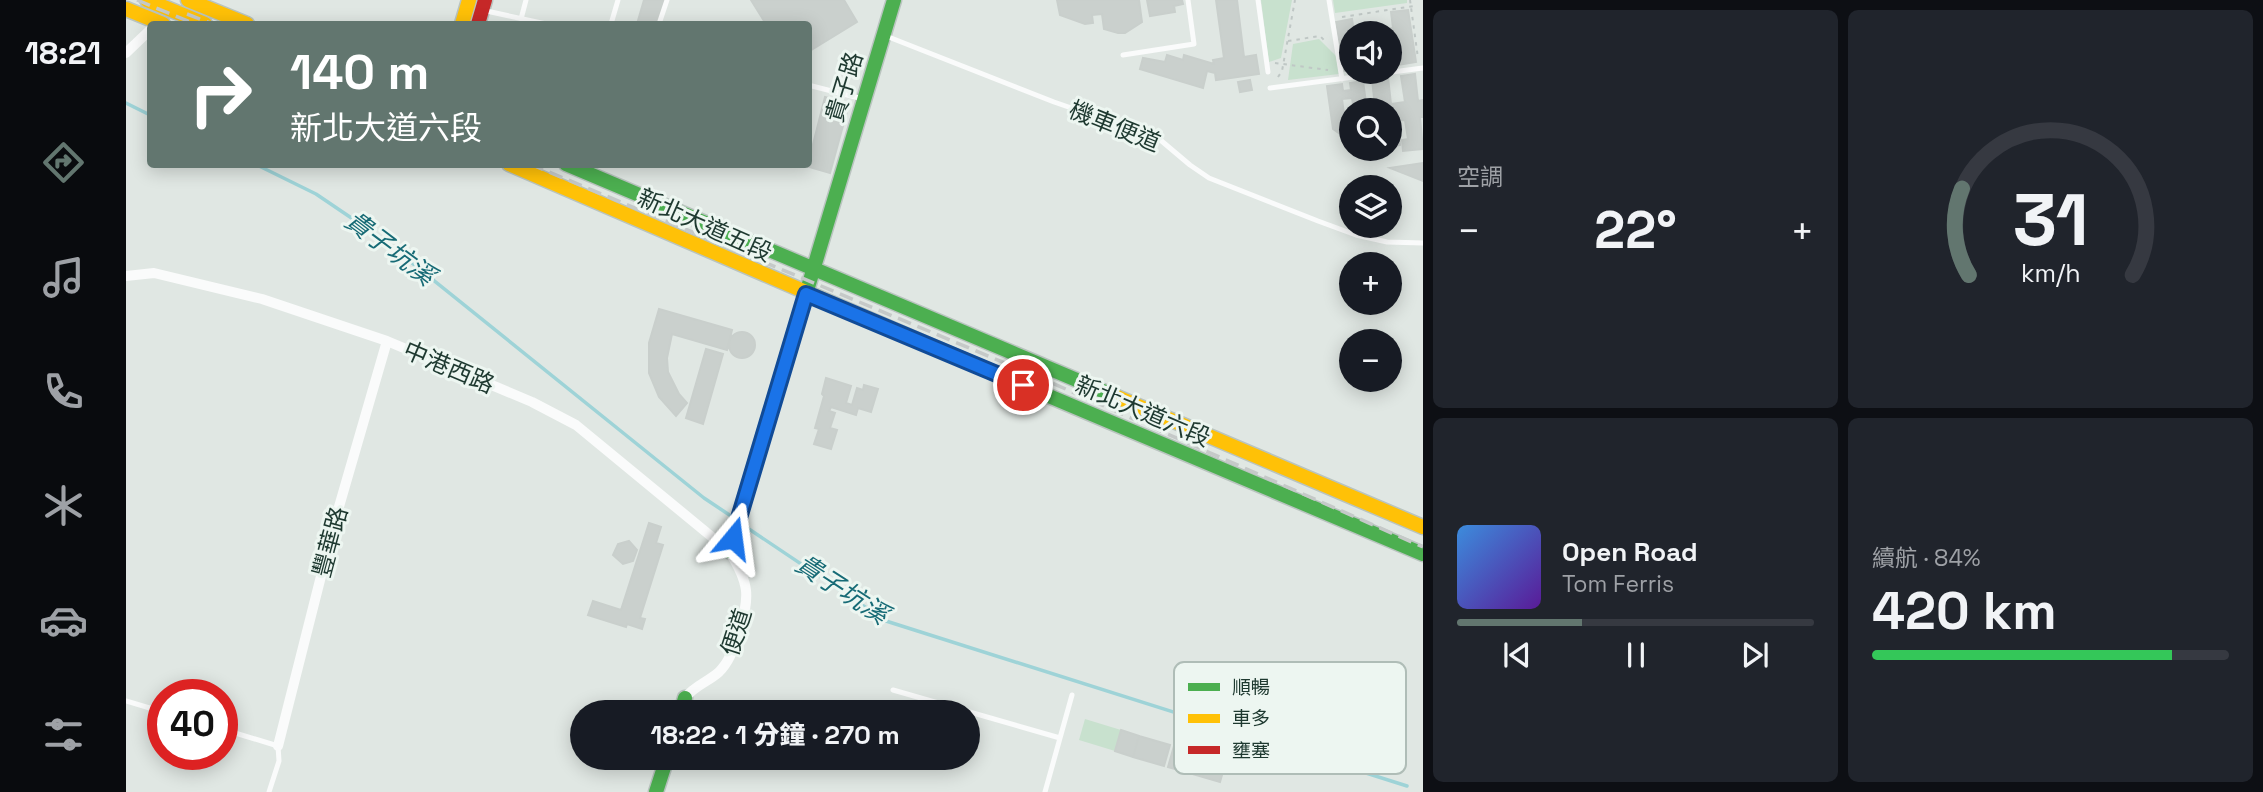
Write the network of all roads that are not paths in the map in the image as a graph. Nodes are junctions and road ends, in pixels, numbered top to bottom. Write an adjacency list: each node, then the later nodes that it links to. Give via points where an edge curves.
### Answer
1 (146, 0): 12 (main road)
2 (186, 0): 12 (street); 18 (main road)
3 (469, 0): 19 (main road)
4 (526, 0): 14 (lane)
5 (618, 0): 21 (lane)
6 (667, 0): 22 (lane)
7 (894, 0): 24 (main road, 貴子路)
8 (1188, 0): 26 (lane, via 1194,44)
9 (1258, 0): 30 (lane)
10 (1329, 0): 27 (lane)
11 (126, 9): 15 (main road)
12 (172, 11): 16 (street); 17 (main road)
13 (482, 12): 14 (lane)
14 (521, 19): 20 (lane)
15 (149, 21)
16 (161, 21)
17 (197, 21)
18 (239, 21)
19 (463, 21)
20 (531, 21)
21 (612, 21)
22 (660, 21)
23 (147, 34): 25 (street)
24 (883, 35): 34 (main road, 貴子路); 37 (lane, 機車便道, via 1158,138 1209,178 1318,221 1387,242)
25 (126, 53)
26 (1123, 55)
27 (1339, 61)
28 (1421, 69): 29 (lane)
29 (1402, 71)
30 (1268, 72)
31 (1339, 76): 33 (lane)
32 (812, 86): 34 (lane)
33 (1270, 88)
34 (864, 99): 38 (main road, 貴子路)
35 (518, 168): 40 (main road, 新北大道五段)
36 (576, 168): 38 (main road, 新北大道五段)
37 (1423, 243)
38 (814, 268): 40 (main road, 貴子路); 42 (main road, 新北大道六段)
39 (126, 276): 41 (street, 中港西路, via 173,276 262,299)
40 (806, 294): 43 (main road, 貴子路); 44 (main road, 新北大道六段)
41 (387, 341): 43 (street, 中港西路, via 533,402 576,425); 52 (street, 豐華路, via 336,517)
42 (1423, 527)
43 (729, 551): 47 (street, 便道, via 743,577 747,607 726,665 691,689)
44 (1423, 554)
45 (893, 690): 51 (lane)
46 (1072, 695): 51 (lane)
47 (686, 700)
48 (126, 701): 49 (lane)
49 (147, 707)
50 (238, 734): 52 (lane)
51 (1060, 738): 56 (lane)
52 (278, 746): 54 (lane, via 279,761)
53 (663, 770): 55 (main road)
54 (269, 792)
55 (656, 792)
56 (1045, 792)

